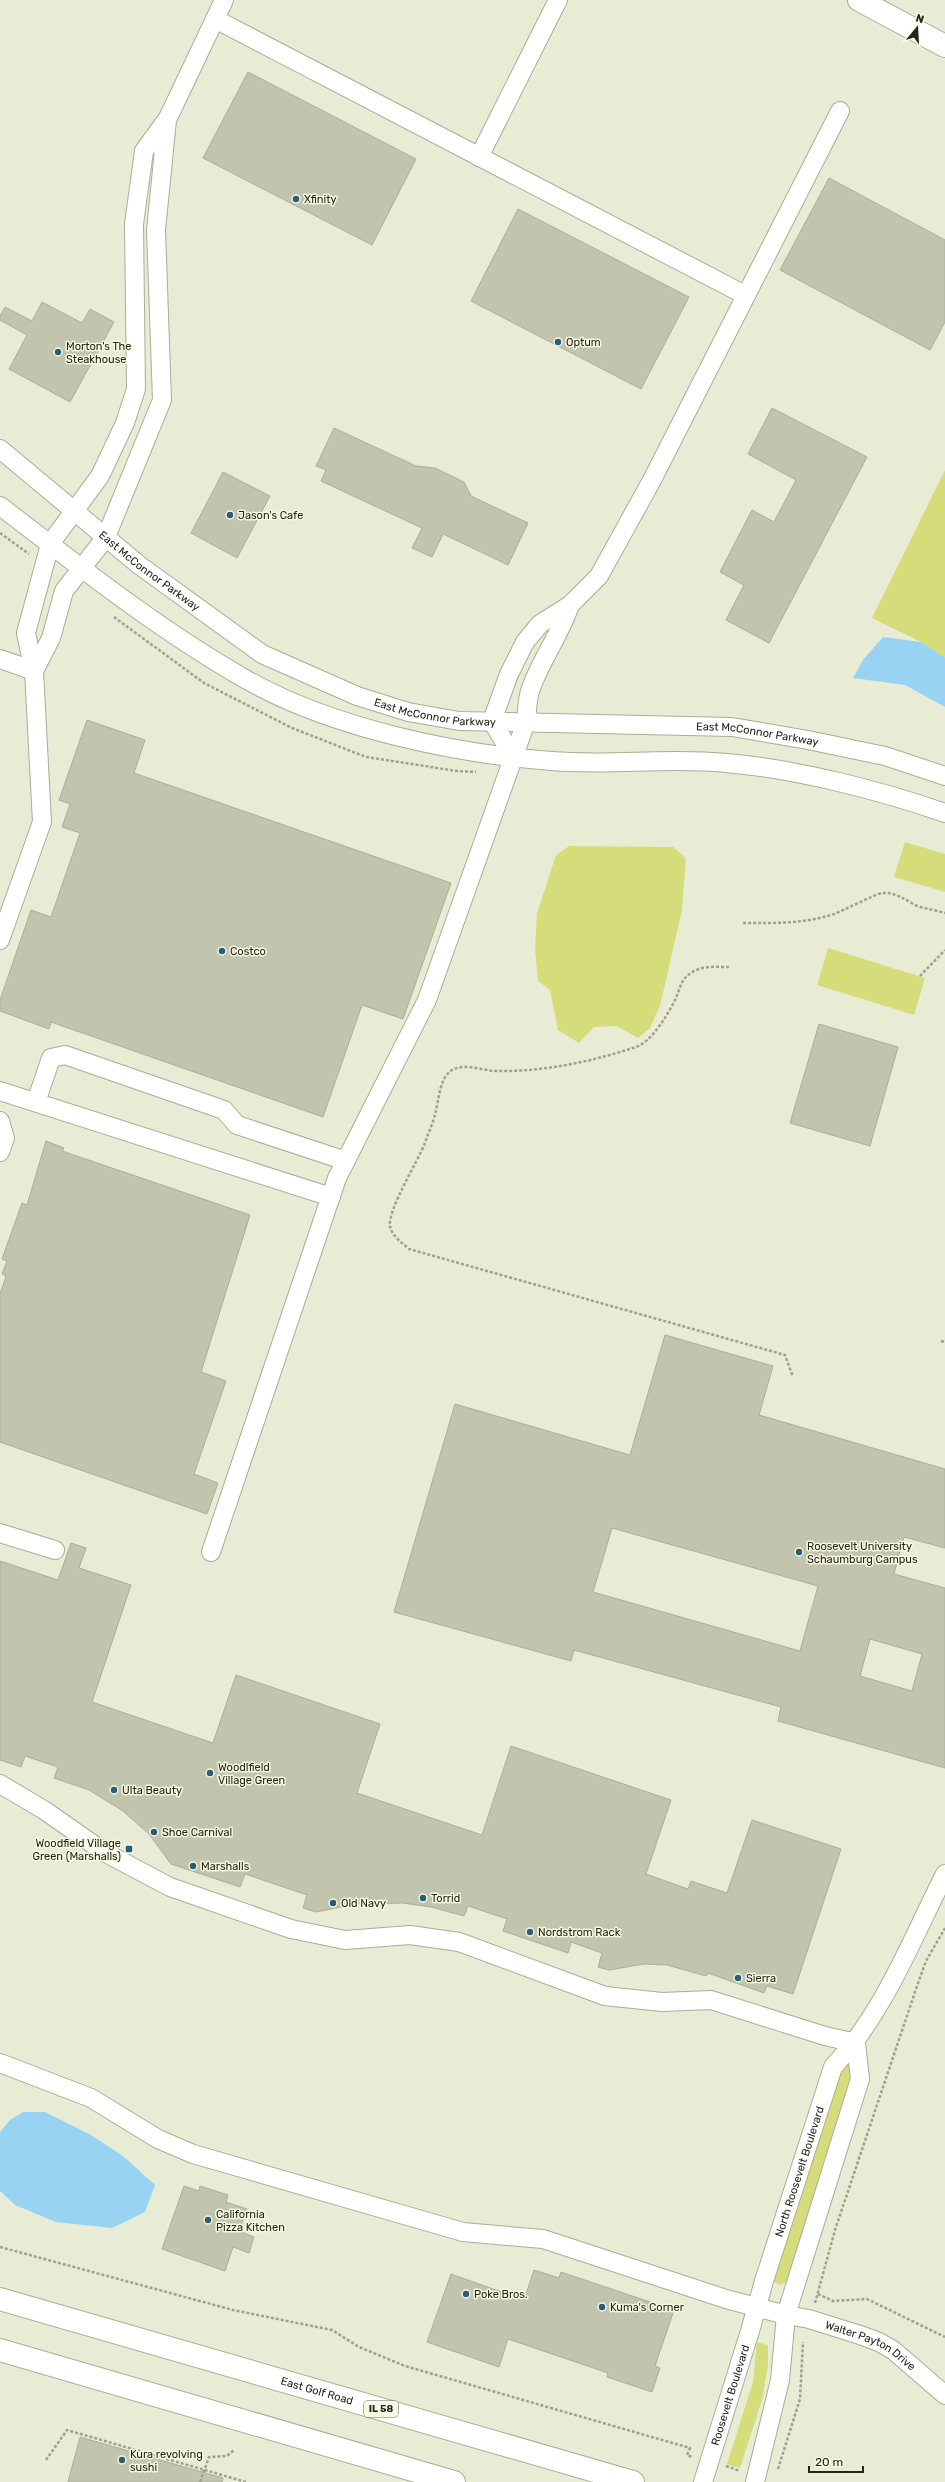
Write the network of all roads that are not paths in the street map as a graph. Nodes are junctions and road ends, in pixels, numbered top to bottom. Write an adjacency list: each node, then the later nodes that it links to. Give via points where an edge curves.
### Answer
1 (224, 0): 4 (street)
2 (558, 0): 8 (street)
3 (859, 0): 5 (main road)
4 (215, 18): 7 (street); 8 (street)
5 (945, 46)
6 (840, 111): 9 (street)
7 (168, 118): 12 (street, via 144,151 134,224 136,389 125,423 100,476); 13 (street, via 156,230 162,400)
8 (479, 157): 9 (street)
9 (745, 296): 16 (street, via 652,480 599,576)
10 (0, 449): 12 (street, East McConnor Parkway)
11 (0, 506): 14 (street)
12 (75, 511): 13 (street, East McConnor Parkway); 14 (street)
13 (106, 537): 15 (street); 19 (street, East McConnor Parkway, via 139,565 262,654 312,678 408,712 460,721)
14 (50, 544): 15 (street); 18 (street, via 26,633)
15 (83, 569): 18 (street, via 64,591 51,638); 21 (street, via 203,653 281,696 325,714 382,732)
16 (570, 605): 19 (street, via 540,624 525,642 508,674); 20 (street, via 564,624 539,669 530,692)
17 (0, 659): 18 (street)
18 (34, 671): 24 (street, via 42,822)
19 (492, 722): 20 (street, East McConnor Parkway); 21 (street)
20 (526, 722): 21 (street); 22 (street, East McConnor Parkway, via 732,727 885,756)
21 (513, 756): 23 (street, via 553,762 725,762 841,783); 29 (street, via 427,1000)
22 (945, 776)
23 (945, 813)
24 (0, 940)
25 (0, 1090): 26 (street)
26 (36, 1102): 29 (street, via 51,1058 65,1055 224,1110 237,1125); 30 (street)
27 (0, 1121): 28 (street, via 5,1138)
28 (0, 1152)
29 (346, 1161): 30 (street)
30 (331, 1197): 33 (street)
31 (0, 1533): 32 (street)
32 (55, 1550)
33 (211, 1552)
34 (0, 1784): 36 (street, via 44,1810 104,1852 170,1887 291,1929 345,1940 410,1936 459,1942 605,1996 662,2002 711,2000 825,2036)
35 (945, 1874): 36 (street, North Roosevelt Boulevard, via 892,1979)
36 (856, 2043): 39 (street, North Roosevelt Boulevard, via 833,2067); 40 (street, via 860,2080)
37 (0, 2064): 39 (street, Walter Payton Drive, via 91,2098 158,2139 193,2154 463,2232 543,2239)
38 (0, 2299): 44 (main road, East Golf Road / IL 58)
39 (757, 2308): 40 (street, Walter Payton Drive); 45 (street, Roosevelt Boulevard)
40 (786, 2315): 42 (street, Walter Payton Drive, via 810,2319 879,2342 911,2364); 46 (street, via 780,2380)
41 (0, 2350): 43 (main road)
42 (945, 2395)
43 (454, 2482)
44 (633, 2482)
45 (703, 2482)
46 (755, 2482)

